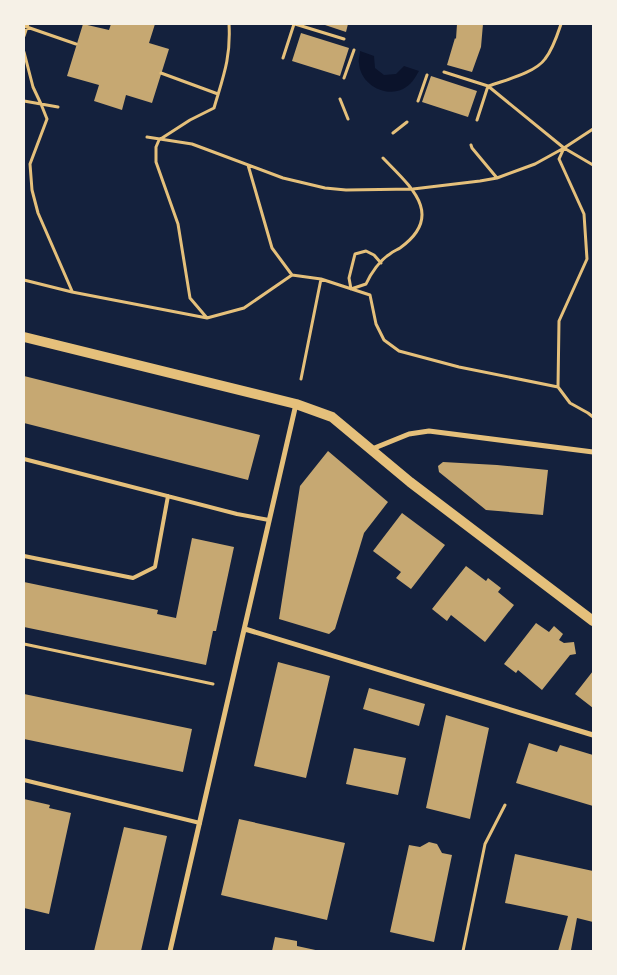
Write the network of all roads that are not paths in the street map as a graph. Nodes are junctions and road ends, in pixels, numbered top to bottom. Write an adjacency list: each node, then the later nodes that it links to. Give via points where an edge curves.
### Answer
1 (24, 337): 2 (main road)
2 (296, 404): 3 (main road, via 332,417); 7 (street)
3 (372, 449): 4 (street, via 409,434 429,431); 9 (main road, via 410,482)
4 (593, 452)
5 (24, 459): 6 (lane)
6 (168, 496): 7 (lane); 8 (lane, via 155,567 133,578)
7 (270, 520): 10 (street)
8 (24, 556)
9 (593, 621)
10 (245, 629): 11 (street); 13 (street)
11 (593, 735)
12 (24, 780): 13 (lane)
13 (200, 823): 14 (street)
14 (170, 951)

